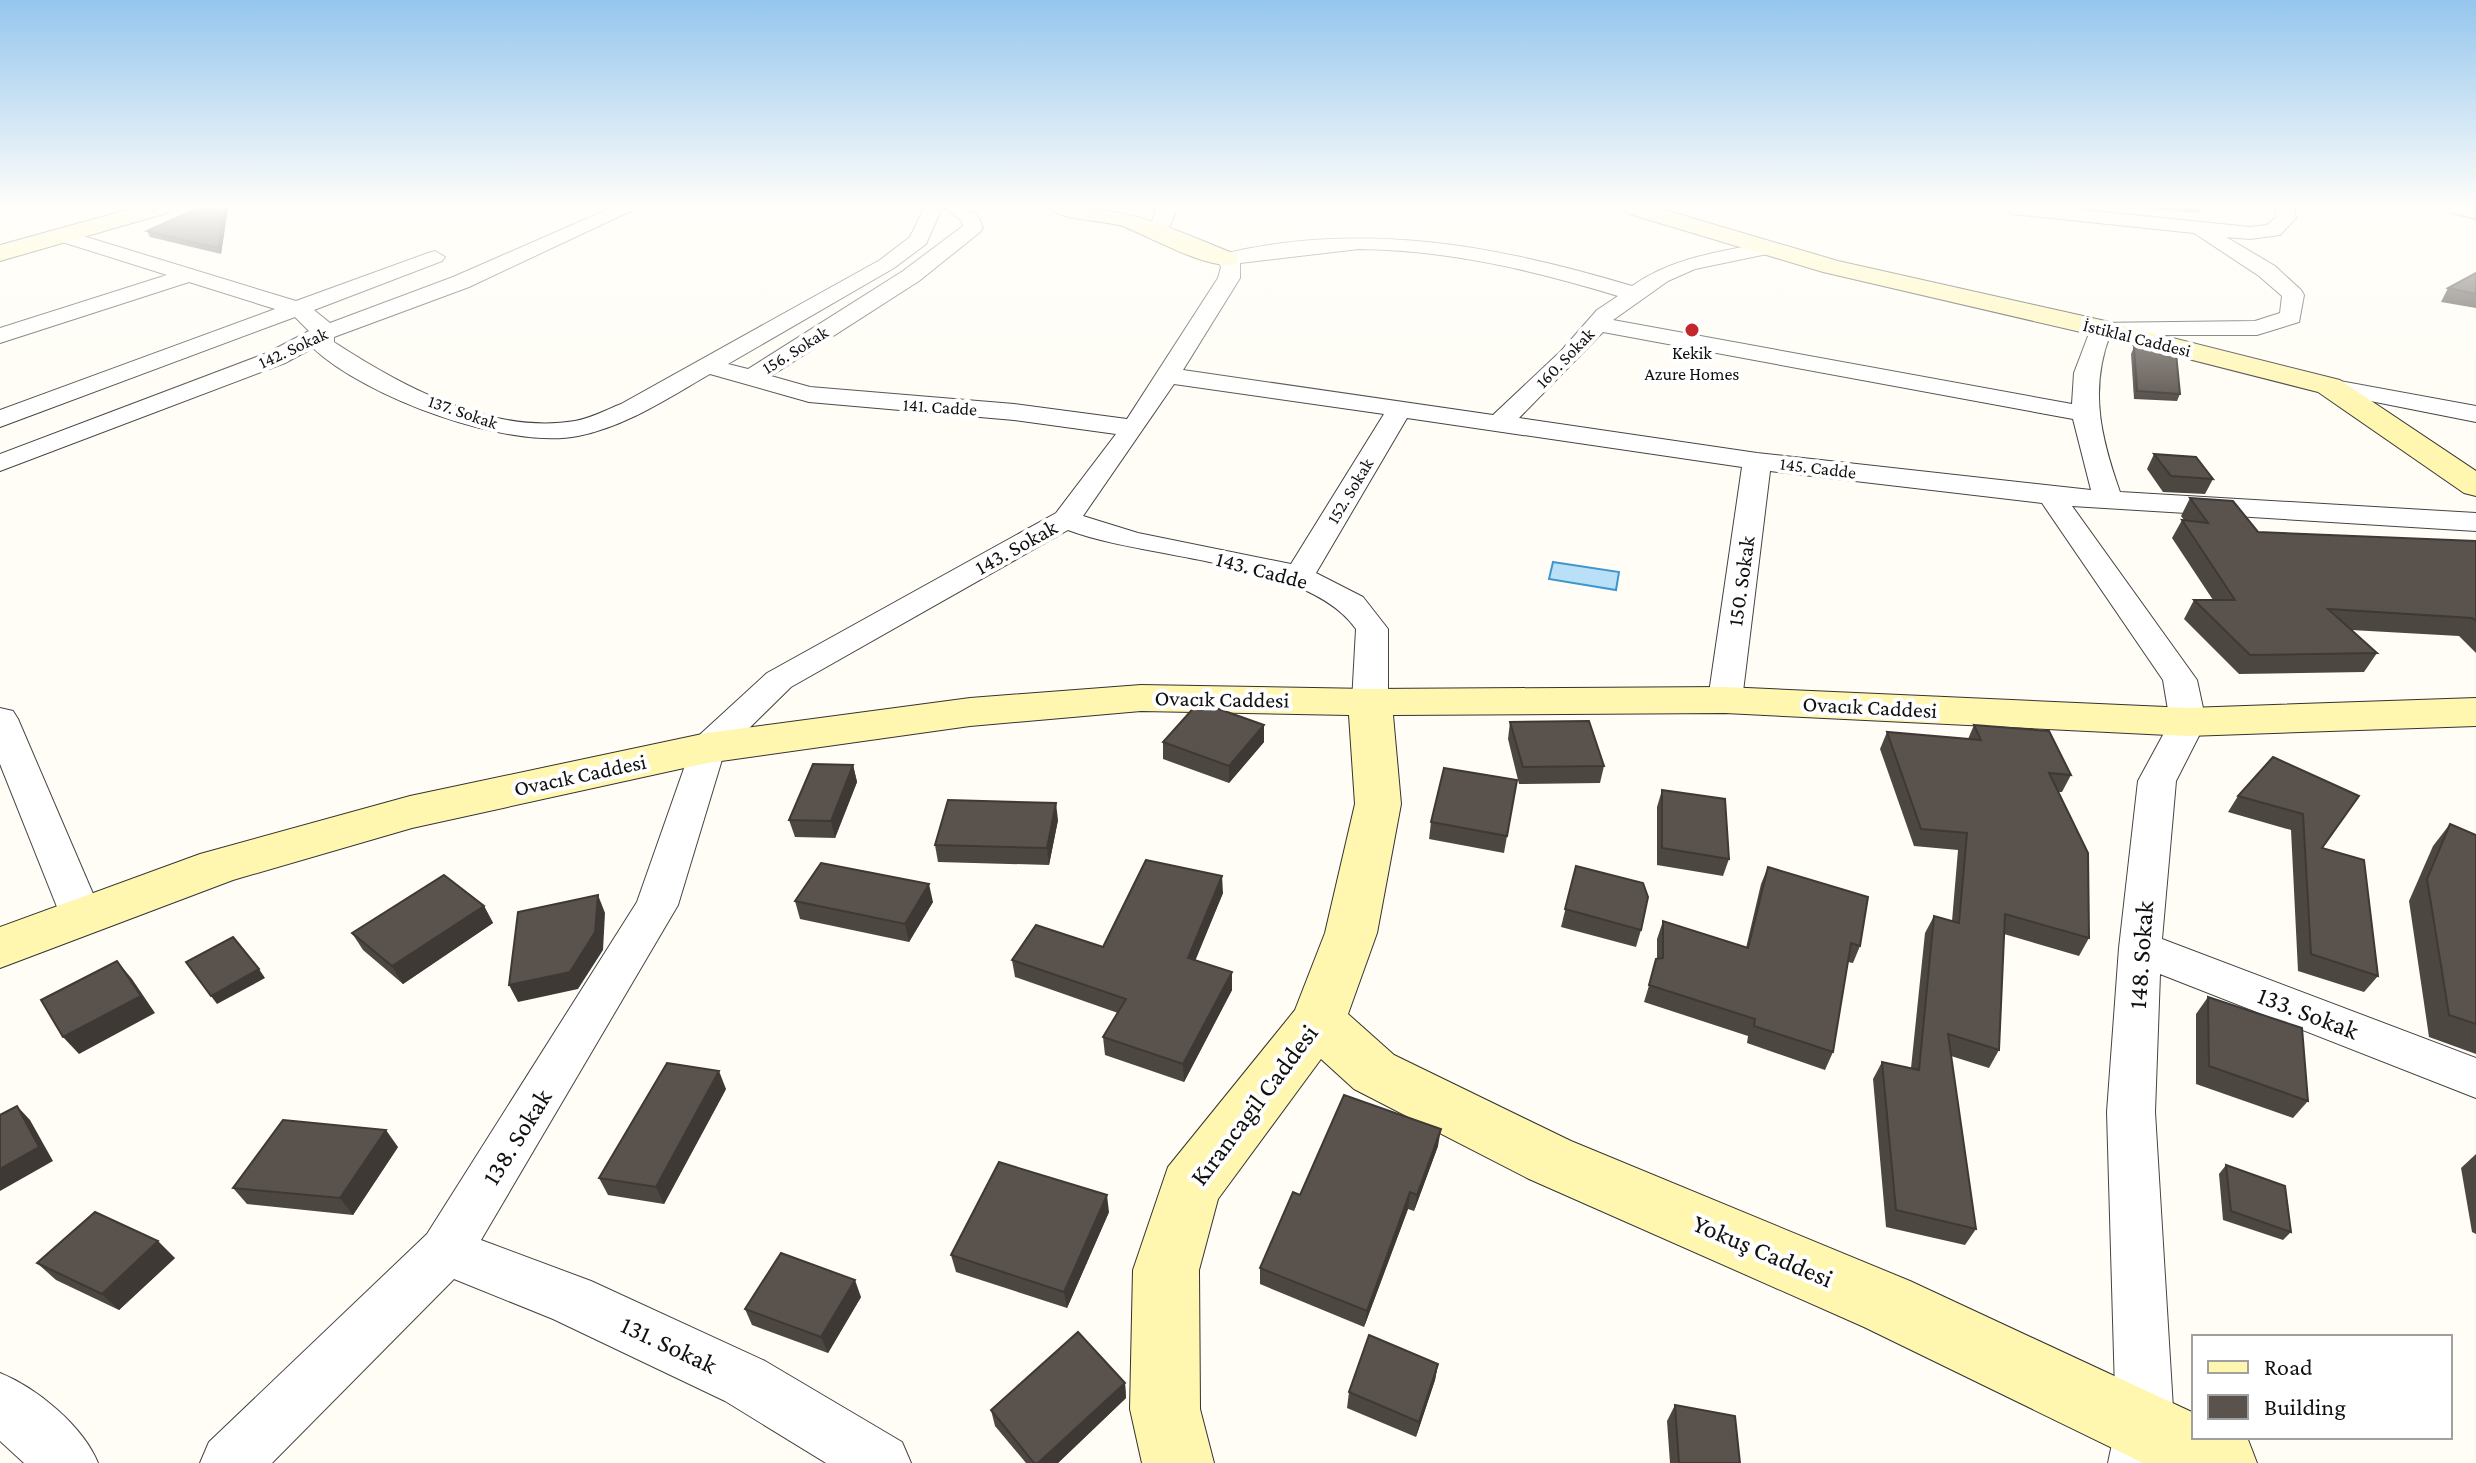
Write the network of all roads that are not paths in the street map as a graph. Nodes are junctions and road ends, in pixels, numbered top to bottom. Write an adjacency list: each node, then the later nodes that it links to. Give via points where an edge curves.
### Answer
1 (184, 276): 17 (street)
2 (198, 276): 13 (street)
3 (385, 276): 13 (street)
4 (474, 276): 16 (street, 142. Sokak)
5 (866, 276): 18 (street, 137. Sokak)
6 (911, 276): 20 (street, 156. Sokak)
7 (1229, 276): 19 (street, 143. Sokak)
8 (1578, 276): 12 (street)
9 (1660, 276): 12 (street, 160. Sokak)
10 (1868, 276): 15 (street, İstiklal Caddesi)
11 (2273, 276): 15 (street, via 2293,295 2291,317 2257,328)
12 (1635, 294): 14 (street, 160. Sokak)
13 (299, 309): 16 (street, 137. Sokak, via 320,325); 25 (street)
14 (1597, 324): 23 (street); 26 (street, 160. Sokak)
15 (2101, 328): 21 (street, İstiklal Caddesi); 23 (street, via 2086,359)
16 (321, 334): 18 (street, 137. Sokak, via 323,345 393,386 517,429 595,425); 29 (street, 142. Sokak, via 246,370)
17 (0, 336)
18 (709, 366): 20 (street, 141. Cadde)
19 (1165, 375): 22 (street, 145. Cadde); 27 (street, 143. Sokak)
20 (749, 379): 27 (street, 141. Cadde, via 809,394)
21 (2329, 386): 24 (street); 30 (street, İstiklal Caddesi)
22 (1401, 407): 26 (street, 145. Cadde); 35 (street, 152. Sokak)
23 (2086, 414): 32 (street, via 2086,432)
24 (2476, 414)
25 (0, 419)
26 (1500, 422): 28 (street, 145. Cadde)
27 (1134, 428): 33 (street, 143. Sokak)
28 (1757, 461): 31 (street, 145. Cadde); 36 (street, 150. Sokak)
29 (0, 463)
30 (2476, 486)
31 (2051, 496): 32 (street, 145. Cadde); 40 (street, via 2180,680)
32 (2109, 501): 34 (street, 145. Cadde)
33 (1066, 519): 35 (street, 143. Cadde, via 1125,542); 41 (street, 143. Sokak, via 779,680)
34 (2476, 522)
35 (1299, 576): 37 (street, 143. Cadde, via 1351,602 1372,629)
36 (1725, 700): 37 (street, Ovacık Caddesi); 40 (street, Ovacık Caddesi)
37 (1370, 702): 41 (street, Ovacık Caddesi, via 1141,698 970,712); 45 (street, Kırancagil Caddesi, via 1378,804 1351,933)
38 (2476, 712): 40 (street, Ovacık Caddesi)
39 (0, 719): 42 (street)
40 (2188, 722): 44 (street, 148. Sokak, via 2157,781)
41 (707, 748): 42 (street, Ovacık Caddesi, via 410,812 217,867); 47 (street, 138. Sokak, via 657,905)
42 (82, 917): 43 (street, Ovacık Caddesi)
43 (0, 948)
44 (2140, 948): 46 (street, 133. Sokak); 49 (street, 148. Sokak, via 2131,1112)
45 (1318, 1021): 49 (street, Yokuş Caddesi, via 1374,1072 1550,1160 1887,1304); 53 (street, Kırancagil Caddesi, via 1190,1187 1166,1270 1165,1409)
46 (2476, 1078)
47 (446, 1251): 51 (street, 138. Sokak); 52 (street, 131. Sokak, via 572,1300 745,1381)
48 (0, 1402): 50 (street)
49 (2142, 1444): 54 (street, Yokuş Caddesi)
50 (68, 1463)
51 (230, 1463)
52 (881, 1463)
53 (1178, 1463)
54 (2221, 1463)

